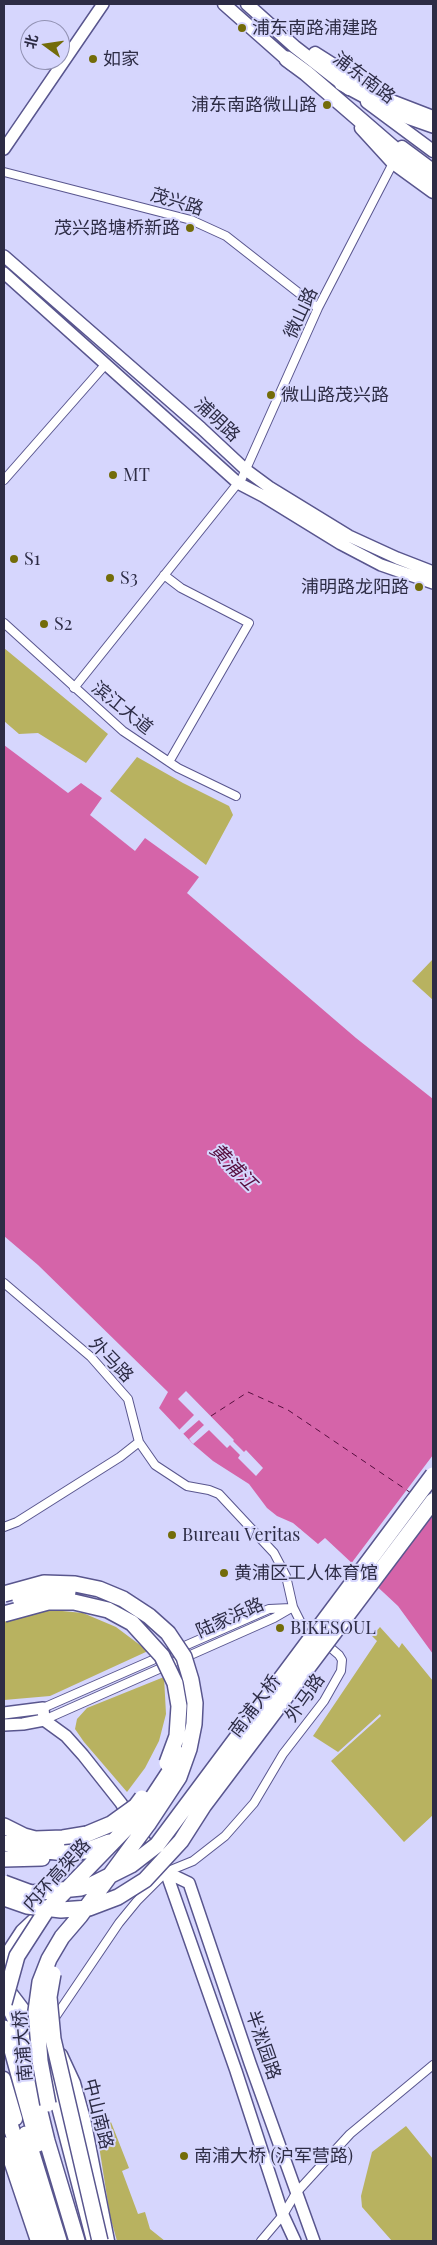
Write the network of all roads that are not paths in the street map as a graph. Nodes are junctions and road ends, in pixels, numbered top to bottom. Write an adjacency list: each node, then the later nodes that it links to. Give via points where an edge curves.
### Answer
1 (95, 4): 6 (main road)
2 (104, 4): 13 (main road)
3 (224, 4): 7 (main road, 浦东南路)
4 (247, 4): 5 (main road, 浦东南路)
5 (275, 29): 9 (main road, 浦东南路); 10 (main road, 浦东南路, via 389,100)
6 (70, 40)
7 (287, 59): 15 (main road, 浦东南路, via 353,120); 16 (main road, 浦东南路, via 308,70); 18 (highway)
8 (50, 70): 12 (main road)
9 (342, 83): 11 (highway, via 389,108); 14 (main road, 浦东南路)
10 (433, 116)
11 (433, 126)
12 (4, 138)
13 (4, 149)
14 (433, 151)
15 (393, 163): 19 (main road, 浦东南路); 22 (street, 微山路)
16 (433, 170)
17 (4, 172): 22 (street, 茂兴路, via 191,220 226,236)
18 (433, 181)
19 (433, 192)
20 (4, 256): 24 (main road, 浦明路, via 201,428)
21 (4, 273): 23 (main road, 浦明路)
22 (318, 308): 24 (street, 微山路)
23 (105, 365): 24 (main road, 浦明路); 25 (street)
24 (242, 477): 26 (main road, 浦明路, via 269,487 349,536); 27 (street, 微山路); 28 (main road, 浦明路, via 263,496 341,544 381,565)
25 (4, 480)
26 (433, 572)
27 (164, 575): 30 (street, 微山路); 31 (street, via 181,588 249,623)
28 (433, 583)
29 (4, 624): 30 (street, 滨江大道)
30 (74, 688): 31 (street, 滨江大道, via 123,731)
31 (169, 762): 32 (street, 滨江大道)
32 (236, 796)
33 (4, 1283): 34 (street, 外马路, via 91,1357 128,1399)
34 (139, 1442): 37 (street, via 120,1457); 40 (street, 外马路, via 155,1465 176,1480 187,1486 209,1490 226,1500 278,1559 286,1576)
35 (433, 1475): 52 (highway, 南浦大桥, bridge, via 157,1844 132,1865 81,1888 31,1893)
36 (433, 1501): 53 (highway, 南浦大桥, bridge, via 209,1798 181,1841 145,1880 118,1897 89,1908 61,1910 27,1906)
37 (4, 1527)
38 (4, 1594): 46 (highway, 南浦大桥, bridge, via 44,1583 99,1589 149,1616 168,1633 184,1657 195,1703 189,1749 179,1777)
39 (4, 1603): 54 (highway, 内环高架路, bridge, via 34,1595 66,1592 94,1596 116,1606 140,1620 163,1641 180,1674 187,1700 184,1736 172,1768 145,1810)
40 (293, 1607): 42 (street, 陆家浜路, via 269,1609); 44 (street, 陆家浜路); 51 (street, 外马路, via 302,1625 342,1660 339,1676 283,1754 254,1803 225,1836 193,1861)
41 (4, 1614): 47 (highway, bridge, via 48,1602 74,1602 108,1610 132,1623 162,1656 175,1683 179,1706 177,1736 167,1765 136,1806 111,1824 87,1834 47,1840)
42 (43, 1708): 43 (main road, 陆家浜路); 44 (main road)
43 (4, 1713)
44 (44, 1720): 45 (main road, 陆家浜路); 51 (main road, 半淞园路, via 66,1736 83,1755 121,1804)
45 (4, 1725)
46 (164, 1802): 49 (highway, bridge, via 145,1820 111,1841 85,1851); 55 (highway, 南浦大桥, bridge)
47 (4, 1828)
48 (4, 1843): 49 (highway)
49 (65, 1853): 50 (highway, via 46,1858)
50 (4, 1859)
51 (166, 1872): 62 (street, 外马路, via 119,1923); 69 (main road, 半淞园路, via 190,1883); 70 (main road, 半淞园路)
52 (4, 1883)
53 (4, 1898)
54 (46, 1911): 56 (highway, bridge, via 23,1932); 59 (highway, 内环高架路, bridge, via 16,1956)
55 (80, 1916): 75 (highway, 南浦大桥, bridge, via 49,1958 36,2011 48,2104); 77 (highway, bridge, via 55,1966 49,2012)
56 (4, 1961)
57 (4, 1984): 60 (main road, 中山南路)
58 (4, 1995): 63 (highway)
59 (4, 2003)
60 (23, 2009): 62 (main road, 中山南路); 66 (main road, 中山南路, via 42,2044)
61 (4, 2028): 63 (highway)
62 (46, 2032): 66 (main road); 78 (main road, 中山南路, via 60,2053 79,2098)
63 (13, 2048): 72 (highway, via 5,2062); 73 (highway); 74 (highway, via 47,2141)
64 (433, 2065): 69 (street, via 350,2134)
65 (4, 2078): 71 (main road)
66 (54, 2089): 76 (main road, 中山南路)
67 (4, 2105): 71 (highway)
68 (4, 2143): 71 (main road)
69 (296, 2193): 70 (street); 81 (main road, 半淞园路)
70 (283, 2215): 79 (street); 80 (main road, 半淞园路)
71 (46, 2239)
72 (59, 2241)
73 (66, 2241)
74 (77, 2241)
75 (84, 2241)
76 (92, 2241)
77 (100, 2241)
78 (108, 2241)
79 (261, 2241)
80 (294, 2241)
81 (314, 2241)

